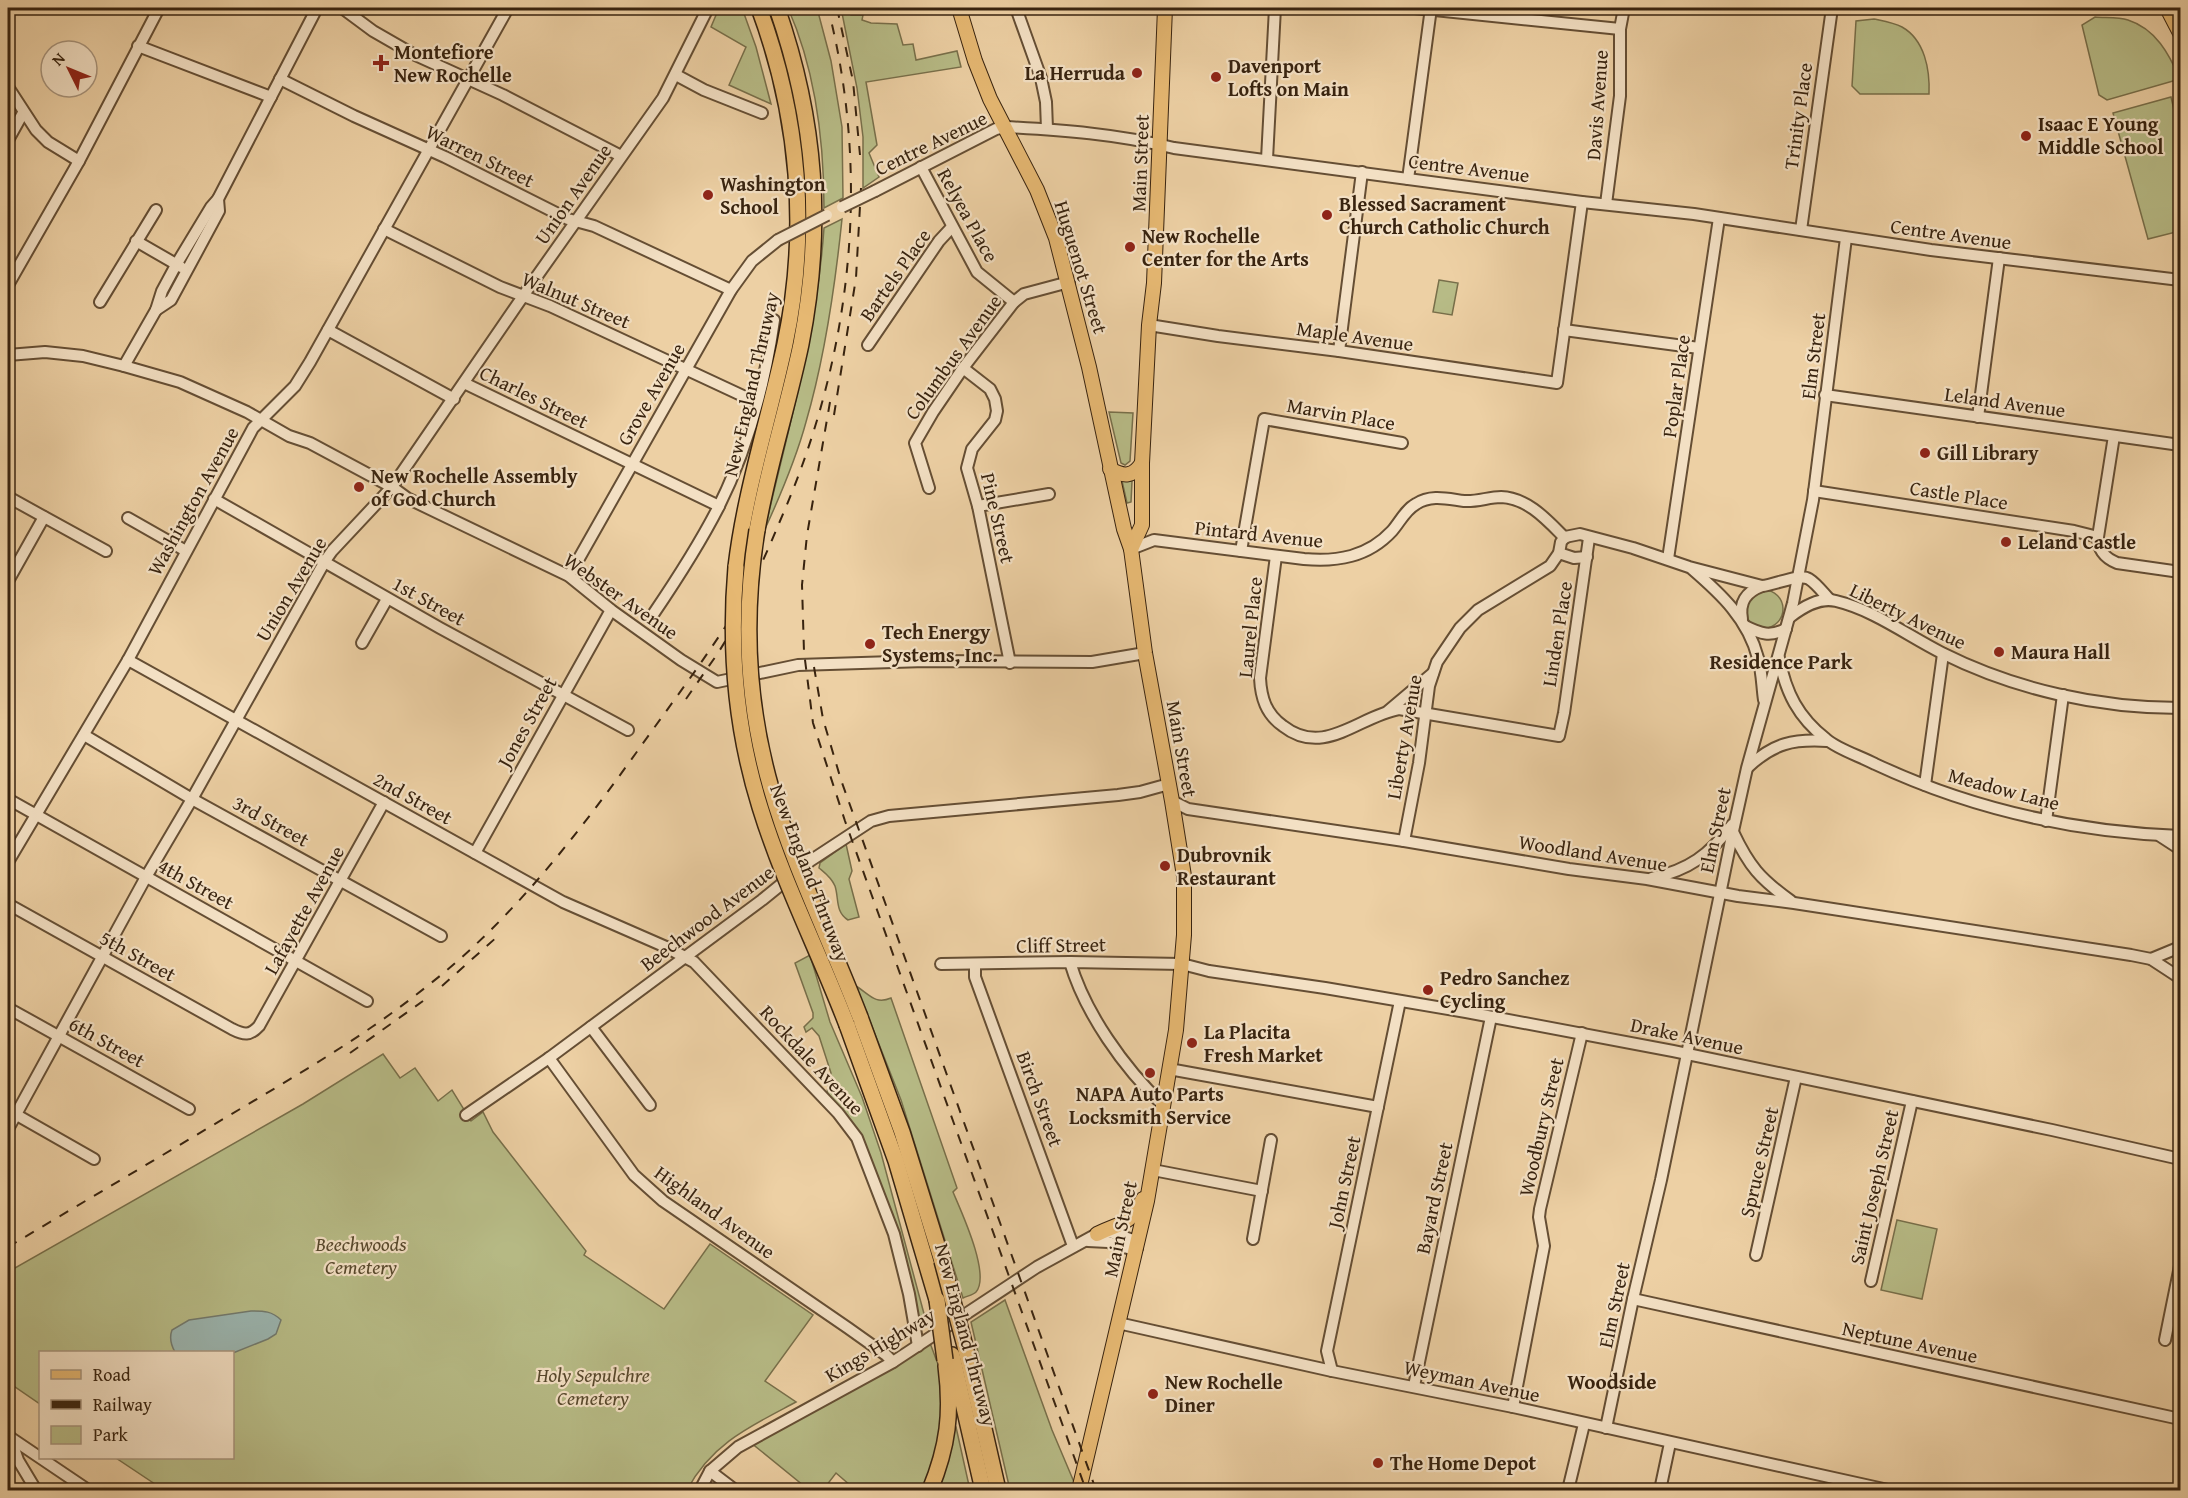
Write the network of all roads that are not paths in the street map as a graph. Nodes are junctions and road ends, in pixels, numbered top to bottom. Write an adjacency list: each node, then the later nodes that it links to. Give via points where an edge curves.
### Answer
1 (159, 8): 20 (street)
2 (317, 8): 24 (street)
3 (342, 8): 23 (street, via 391,43)
4 (508, 8): 23 (street, Washington Avenue)
5 (708, 8): 22 (street, Union Avenue)
6 (752, 8): 21 (highway)
7 (759, 8): 21 (highway, New England Thruway)
8 (777, 8): 176 (highway, New England Thruway, bridge, via 806,114 815,231 802,336 757,530 748,645 752,696 773,796)
9 (959, 8): 29 (main road, Huguenot Street, via 976,64)
10 (1016, 8): 30 (street, via 1041,78)
11 (1165, 8): 32 (main road, Main Street)
12 (1275, 8): 35 (street)
13 (1414, 8): 17 (street)
14 (1624, 8): 18 (street, Davis Avenue)
15 (1832, 8): 48 (street, Trinity Place)
16 (2168, 8): 19 (main road)
17 (1431, 9): 18 (street); 39 (street)
18 (1620, 29): 42 (street, Davis Avenue, via 1620,96)
19 (2181, 33)
20 (138, 46): 26 (street); 36 (street)
21 (776, 56): 176 (highway, New England Thruway, bridge, via 789,112 796,170 797,257 785,343 750,484 736,567 736,682 761,809)
22 (676, 75): 27 (street); 34 (street, Union Avenue)
23 (468, 78): 33 (street, Washington Avenue); 34 (street)
24 (280, 79): 26 (street); 33 (street, Warren Street)
25 (8, 87): 28 (street)
26 (271, 97): 40 (street)
27 (762, 112)
28 (23, 113): 31 (street); 36 (street, via 48,142)
29 (1005, 127): 30 (street, Centre Avenue); 37 (street, Centre Avenue); 56 (main road, Huguenot Street, via 1037,190)
30 (1047, 129): 32 (street, Centre Avenue)
31 (8, 140)
32 (1160, 145): 35 (street, Centre Avenue); 64 (main road, Main Street)
33 (430, 150): 45 (street, Warren Street); 47 (street, Washington Avenue)
34 (621, 156): 45 (street, Union Avenue)
35 (1267, 159): 38 (street, Centre Avenue)
36 (79, 161): 57 (street)
37 (921, 167): 46 (street, Relyea Place); 50 (street, Centre Avenue, bridge)
38 (1362, 172): 39 (street, Centre Avenue); 69 (street)
39 (1408, 178): 41 (street, Centre Avenue)
40 (218, 199): 53 (street); 54 (street, via 219,211)
41 (1582, 202): 42 (street, Centre Avenue); 66 (street)
42 (1606, 204): 44 (street, Centre Avenue)
43 (156, 210): 51 (street)
44 (1719, 218): 48 (street, Centre Avenue); 68 (street, Poplar Place)
45 (576, 221): 58 (street, Warren Street); 59 (street, Union Avenue)
46 (952, 226): 61 (street, Relyea Place, via 977,272); 67 (street, Bartels Place)
47 (384, 229): 59 (street, Walnut Street); 65 (street, Washington Avenue)
48 (1801, 230): 49 (street, Centre Avenue)
49 (1846, 238): 52 (street, Centre Avenue); 75 (street, Elm Street)
50 (778, 240): 58 (street, Grove Avenue, via 752,261)
51 (136, 241): 53 (street); 60 (street)
52 (1999, 258): 55 (street, Centre Avenue); 78 (street)
53 (176, 264): 54 (street); 62 (street)
54 (187, 271): 62 (street, via 171,300)
55 (2181, 280)
56 (1069, 282): 61 (street, Columbus Avenue, via 1024,294); 85 (main road, Huguenot Street)
57 (8, 285)
58 (731, 290): 73 (street, Grove Avenue)
59 (524, 297): 73 (street, Walnut Street); 74 (street, Union Avenue)
60 (100, 302)
61 (1014, 302): 72 (street, Columbus Avenue)
62 (156, 310): 71 (street)
63 (774, 320): 77 (street)
64 (1149, 325): 69 (street, Maple Avenue); 83 (main road, Main Street)
65 (328, 330): 76 (street, Charles Street); 79 (street, Washington Avenue, via 295,386)
66 (1564, 330): 68 (street); 69 (street, Maple Avenue, via 1557,383)
67 (868, 345)
68 (1699, 348): 106 (street, Poplar Place)
69 (1339, 351)
70 (8, 355): 71 (street, Webster Avenue, via 45,352)
71 (124, 366): 79 (street, Webster Avenue, via 180,382)
72 (963, 368): 87 (street, Columbus Avenue, via 915,443); 93 (street, Pine Street, via 990,389 997,411 990,428 968,457)
73 (686, 369): 77 (street, Walnut Street); 84 (street, Grove Avenue)
74 (464, 383): 76 (street, Union Avenue); 84 (street, Charles Street)
75 (1825, 395): 78 (street, Leland Avenue); 88 (street, Elm Street)
76 (454, 399): 86 (street, Union Avenue)
77 (756, 402): 92 (street)
78 (1978, 417): 80 (street, Leland Avenue)
79 (261, 421): 86 (street, Webster Avenue); 91 (street, Washington Avenue, via 253,428)
80 (2114, 436): 82 (street, Leland Avenue); 96 (street)
81 (1402, 443): 102 (street, Marvin Place, via 1264,419)
82 (2181, 445)
83 (1142, 463): 85 (main road, via 1129,475); 99 (main road, Main Street, via 1142,525)
84 (632, 465): 92 (street, Charles Street); 110 (street, Grove Avenue)
85 (1110, 469): 99 (main road, Huguenot Street)
86 (392, 487): 107 (street, Union Avenue); 110 (street, Webster Avenue, via 407,498)
87 (929, 488)
88 (1814, 491): 96 (street, Castle Place); 111 (street, Elm Street)
89 (1049, 494): 93 (street)
90 (8, 497): 94 (street)
91 (214, 499): 101 (street, Washington Avenue); 107 (street, 1st Street)
92 (719, 506): 117 (street)
93 (978, 506): 126 (street, Pine Street)
94 (44, 517): 100 (street); 112 (street)
95 (128, 518): 101 (street)
96 (2098, 537): 109 (street, via 2101,551 2117,563)
97 (1565, 538): 98 (street, via 1580,534); 103 (street, Liberty Avenue); 104 (street, Pintard Avenue, via 1531,507 1517,500 1433,497 1413,505 1381,540 1356,555 1324,561)
98 (1589, 538): 105 (street, Linden Place); 106 (street)
99 (1131, 549): 102 (street, Pintard Avenue, via 1154,540); 122 (main road, Main Street)
100 (106, 551)
101 (186, 551): 125 (street, Washington Avenue)
102 (1242, 551): 104 (street, Pintard Avenue)
103 (1559, 553): 105 (street); 127 (street, Liberty Avenue, via 1550,566 1466,621)
104 (1276, 556): 132 (street, Laurel Place, via 1260,678 1264,701 1275,720 1303,738 1318,739 1347,731)
105 (1587, 557): 137 (street, Linden Place)
106 (1668, 559): 108 (street)
107 (325, 561): 114 (street, 1st Street); 134 (street, Union Avenue)
108 (1689, 567): 113 (street); 119 (street, via 1716,590)
109 (2181, 572)
110 (569, 576): 116 (street, Webster Avenue)
111 (1798, 577): 113 (street); 115 (street, Liberty Avenue, via 1809,579); 118 (street, Elm Street)
112 (8, 581)
113 (1762, 586): 119 (street, via 1742,602)
114 (387, 599): 121 (street); 129 (street, 1st Street)
115 (1830, 600): 118 (street, Liberty Avenue, via 1813,603); 123 (street, Liberty Avenue, via 1857,607)
116 (611, 610): 126 (street, Webster Avenue, via 717,682 798,665); 129 (street, Jones Street)
117 (654, 613)
118 (1790, 617): 120 (street, Elm Street)
119 (1744, 623): 120 (street, via 1764,634); 130 (street, via 1758,657)
120 (1786, 629): 124 (street, Elm Street)
121 (362, 643)
122 (1145, 653): 126 (street, Webster Avenue, via 1092,662); 140 (main road, Main Street)
123 (1943, 654): 128 (street, Liberty Avenue, via 2012,681); 141 (street)
124 (1779, 655): 130 (street, Elm Street); 138 (street, Meadow Lane, via 1786,690 1802,715)
125 (128, 660): 134 (street, 2nd Street); 136 (street, Washington Avenue)
126 (1010, 663)
127 (1433, 673): 132 (street, Laurel Place); 133 (street, Liberty Avenue)
128 (2064, 695): 131 (street, Liberty Avenue, via 2126,706); 147 (street)
129 (562, 696): 135 (street, 1st Street); 153 (street, Jones Street)
130 (1765, 703): 139 (street, Elm Street)
131 (2181, 708)
132 (1387, 711): 133 (street, Laurel Place)
133 (1427, 714): 137 (street, Laurel Place); 151 (street, Liberty Avenue)
134 (236, 719): 143 (street, Union Avenue); 145 (street, 2nd Street)
135 (628, 729)
136 (84, 735): 143 (street, 3rd Street); 146 (street, Washington Avenue)
137 (1559, 735)
138 (1827, 741): 139 (street, Meadow Lane, via 1779,745); 141 (street, Meadow Lane)
139 (1747, 768): 148 (street, Elm Street)
140 (1169, 784): 144 (main road, Main Street); 164 (street, Beechwood Avenue, via 1118,795 889,816 871,821 810,861)
141 (1925, 785): 147 (street, Meadow Lane)
142 (8, 798): 146 (street, 4th Street)
143 (192, 799): 155 (street, Union Avenue); 157 (street, 3rd Street)
144 (1172, 801): 151 (street, Woodland Avenue, via 1188,809); 169 (main road, Main Street, via 1184,876)
145 (384, 802): 153 (street, 2nd Street); 157 (street, Lafayette Avenue)
146 (36, 814): 154 (street, Washington Avenue); 155 (street, 4th Street)
147 (2046, 821): 149 (street, Meadow Lane)
148 (1734, 826): 156 (street, via 1703,857 1678,871); 158 (street, Elm Street); 159 (street, via 1757,874)
149 (2159, 835): 150 (street, Meadow Lane); 152 (street)
150 (2181, 836)
151 (1404, 841): 156 (street, Woodland Avenue)
152 (2181, 849)
153 (475, 853): 164 (street, 2nd Street, via 563,902)
154 (8, 862)
155 (146, 877): 163 (street, Union Avenue); 166 (street, 4th Street)
156 (1647, 879): 158 (street, Woodland Avenue)
157 (342, 880): 161 (street, 3rd Street); 166 (street, Lafayette Avenue)
158 (1720, 892): 159 (street, Woodland Avenue); 181 (street, Elm Street)
159 (1794, 903): 165 (street, Woodland Avenue)
160 (8, 904): 163 (street, 5th Street)
161 (441, 936)
162 (2181, 947): 165 (street)
163 (102, 957): 178 (street, 5th Street, via 241,1034); 180 (street, Union Avenue)
164 (686, 957): 177 (street, Beechwood Avenue); 209 (street, Rockdale Avenue, via 849,1124 894,1234)
165 (2151, 959): 171 (street, Woodland Avenue)
166 (296, 960): 172 (street, 4th Street); 178 (street, Lafayette Avenue)
167 (1070, 962): 169 (street, Cliff Street); 170 (street, Cliff Street); 186 (street, via 1108,1040)
168 (941, 964): 170 (street, Cliff Street)
169 (1182, 964): 173 (street, Drake Avenue); 183 (main road, Main Street)
170 (975, 965): 201 (street, Birch Street, via 975,977)
171 (2181, 978)
172 (368, 1001)
173 (1400, 1001): 175 (street, Drake Avenue); 188 (street, John Street)
174 (8, 1008): 180 (street, 6th Street)
175 (1491, 1017): 179 (street, Drake Avenue); 213 (street, Bayard Street)
176 (854, 1021): 210 (highway, New England Thruway, bridge, via 937,1300); 230 (highway, New England Thruway, bridge, via 899,1123 942,1261)
177 (591, 1027): 182 (street, Beechwood Avenue); 187 (street)
178 (252, 1033)
179 (1581, 1033): 181 (street, Drake Avenue); 214 (street, Woodbury Street, via 1540,1209 1544,1246)
180 (59, 1036): 189 (street, 6th Street); 190 (street, Union Avenue)
181 (1686, 1053): 184 (street, Drake Avenue); 206 (street, Elm Street)
182 (549, 1058): 191 (street, Beechwood Avenue); 211 (street, Highland Avenue, via 645,1186)
183 (1169, 1069): 186 (main road, Main Street); 188 (street)
184 (1796, 1077): 185 (street, Drake Avenue); 203 (street, Spruce Street)
185 (1912, 1101): 195 (street, Drake Avenue); 205 (street, Saint Joseph Street)
186 (1163, 1104): 196 (main road, Main Street)
187 (650, 1105)
188 (1378, 1107): 212 (street, John Street, via 1327,1351)
189 (189, 1109)
190 (12, 1112): 192 (street, Union Avenue); 194 (street)
191 (466, 1115)
192 (8, 1130)
193 (1271, 1140): 198 (street)
194 (94, 1159)
195 (2181, 1159)
196 (1153, 1170): 197 (main road, Main Street); 198 (street)
197 (1150, 1186): 199 (main road, via 1134,1216); 202 (main road, Main Street)
198 (1262, 1191): 200 (street)
199 (1092, 1237): 201 (street, Kings Highway); 202 (street, Kings Highway, via 1110,1232 1133,1240)
200 (1253, 1239)
201 (1073, 1246): 209 (street, Kings Highway)
202 (1137, 1248): 207 (main road, Main Street)
203 (1756, 1255)
204 (2181, 1266): 208 (street)
205 (1871, 1281)
206 (1633, 1299): 215 (street, Neptune Avenue); 217 (street, Elm Street)
207 (1118, 1323): 212 (street, Weyman Avenue); 231 (main road, Main Street)
208 (2165, 1340)
209 (918, 1346): 211 (street, Kings Highway)
210 (948, 1357): 228 (highway, via 949,1425); 229 (highway, New England Thruway)
211 (893, 1362): 222 (street, Kings Highway, via 755,1436)
212 (1332, 1371): 213 (street, Weyman Avenue)
213 (1414, 1386): 214 (street, Weyman Avenue)
214 (1513, 1407): 216 (street, Weyman Avenue)
215 (2181, 1419)
216 (1584, 1424): 217 (street, Weyman Avenue); 232 (street)
217 (1606, 1428): 219 (street, Weyman Avenue)
218 (9, 1436): 220 (street); 224 (street)
219 (1670, 1443): 223 (street, Weyman Avenue); 233 (street)
220 (39, 1457)
221 (42, 1459): 225 (street)
222 (711, 1472): 226 (street, Kings Highway); 227 (street)
223 (1884, 1490)
224 (36, 1491)
225 (88, 1491)
226 (700, 1491)
227 (735, 1491)
228 (930, 1491)
229 (983, 1491)
230 (998, 1491)
231 (1078, 1491)
232 (1568, 1491)
233 (1660, 1491)

